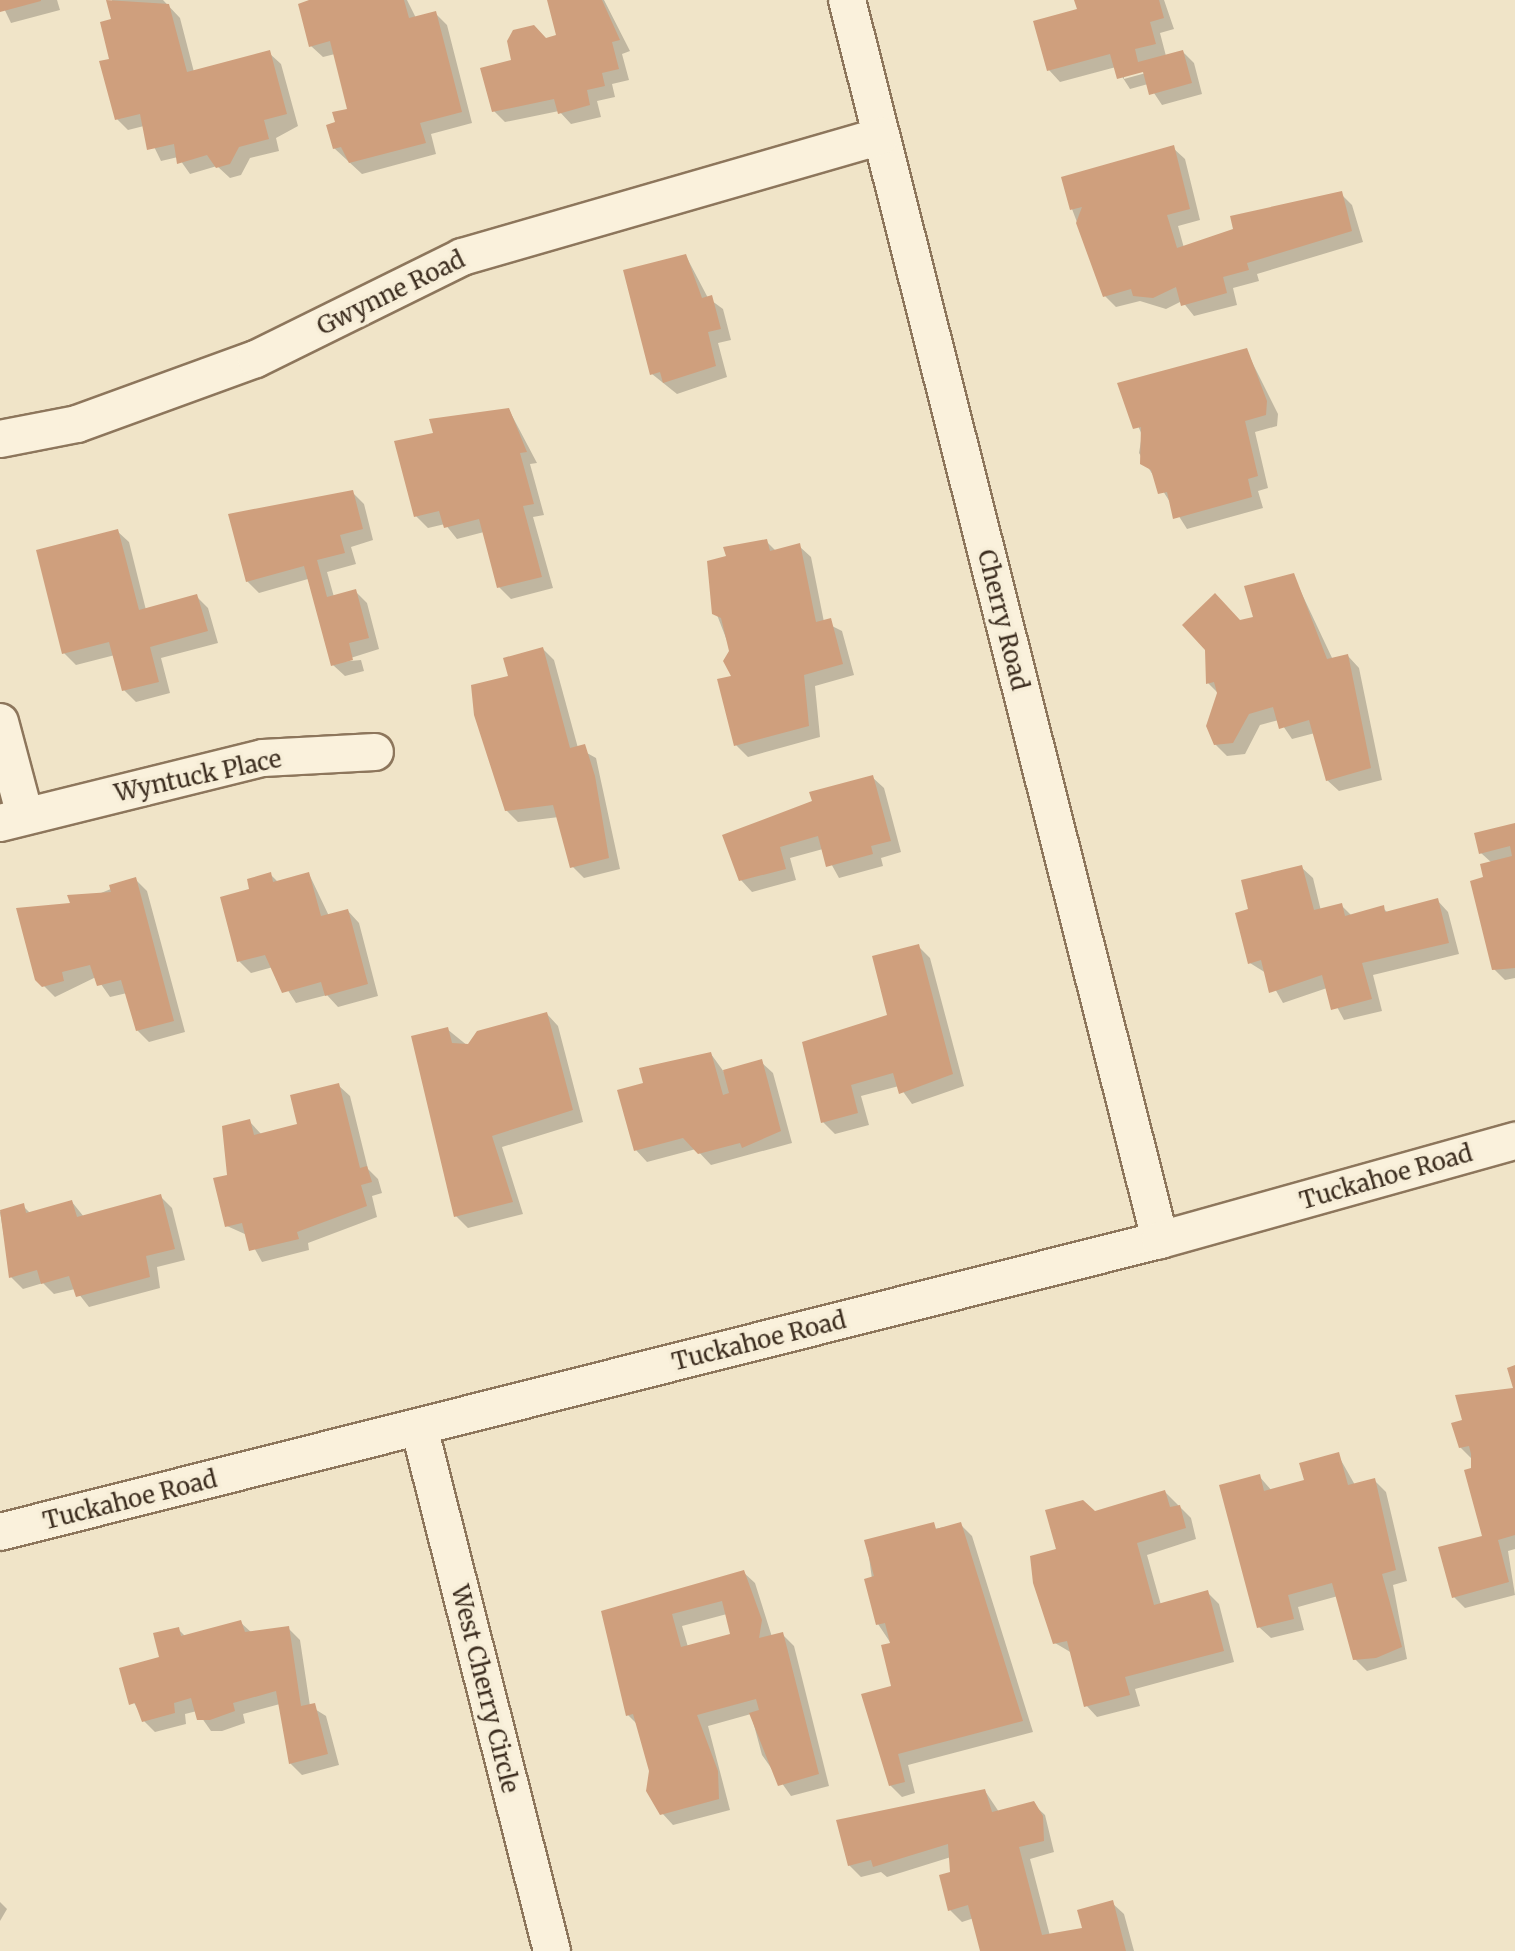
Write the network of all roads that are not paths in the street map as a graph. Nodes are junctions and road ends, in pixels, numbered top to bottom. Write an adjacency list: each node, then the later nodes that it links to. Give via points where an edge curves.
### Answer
1 (847, 0): 2 (street, Cherry Road)
2 (881, 136): 3 (street, Gwynne Road, via 462,257 256,359 77,424); 8 (street, Cherry Road)
3 (0, 439)
4 (0, 722): 6 (street, Wyntuck Place)
5 (375, 752): 6 (street, Wyntuck Place, via 263,758)
6 (12, 820)
7 (1515, 1141): 8 (street, Tuckahoe Road)
8 (1160, 1240): 9 (street, Tuckahoe Road)
9 (419, 1427): 10 (street, Tuckahoe Road); 11 (street, West Cherry Circle)
10 (0, 1532)
11 (552, 1951)

